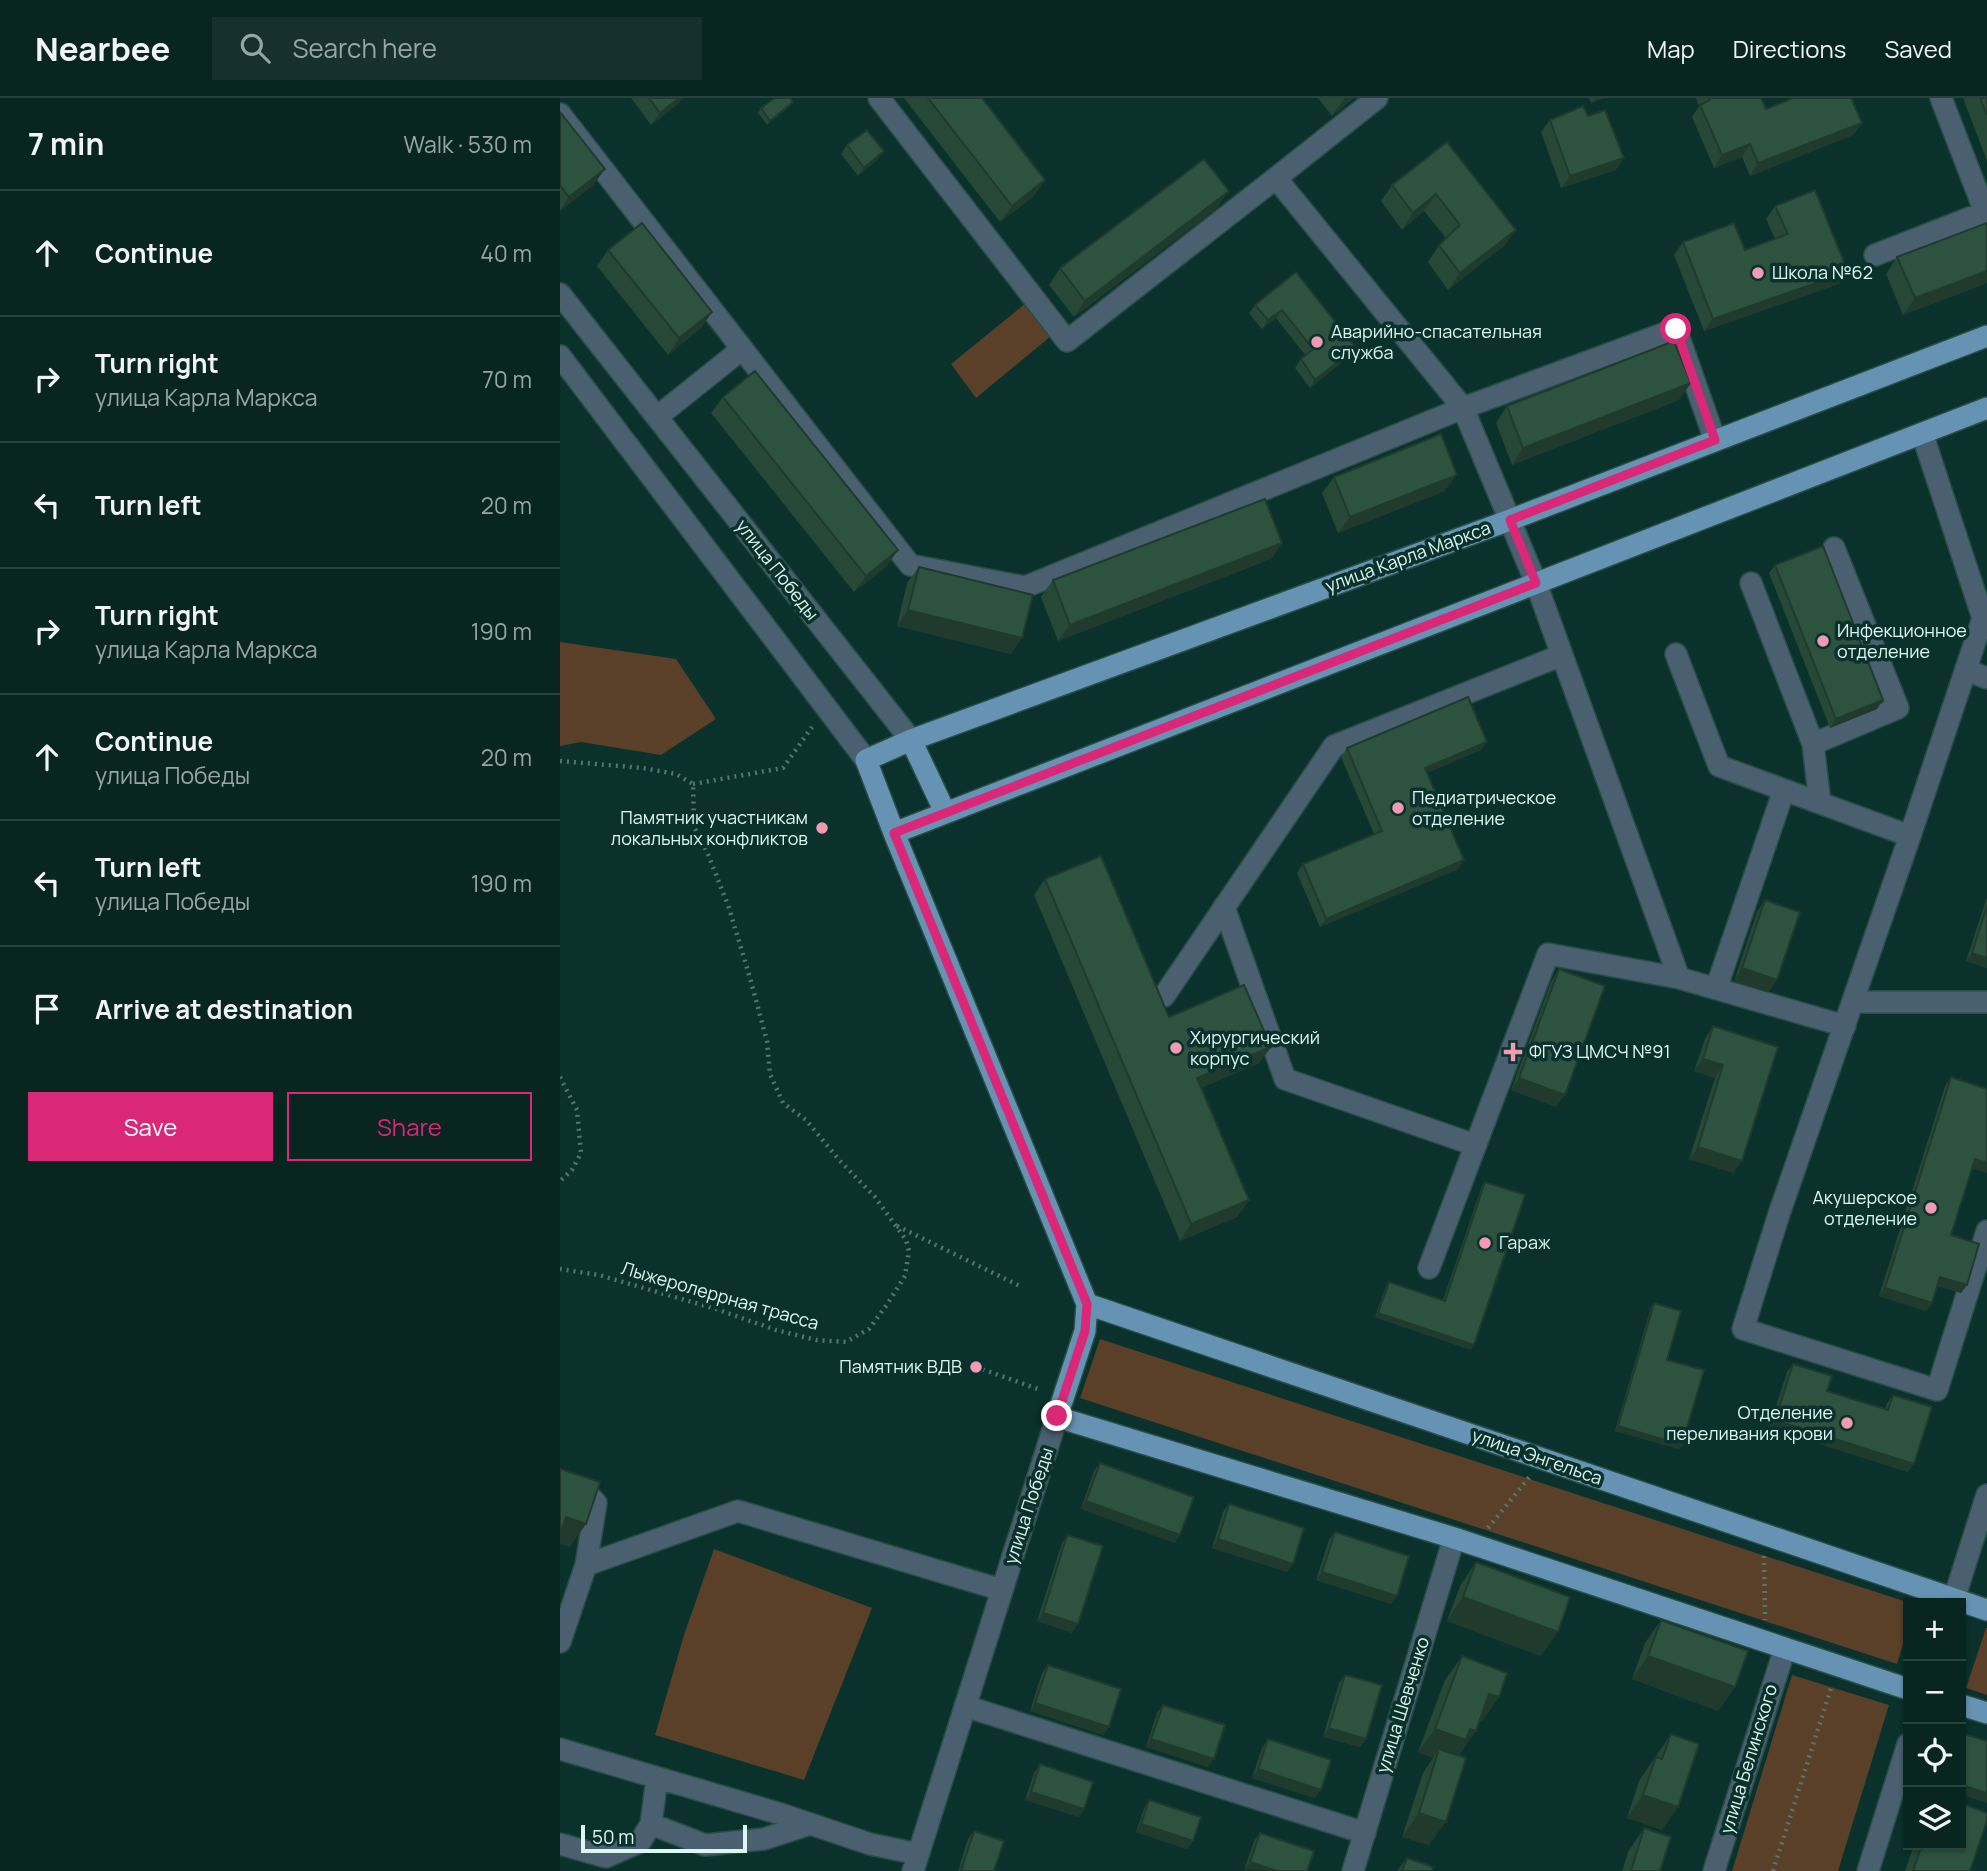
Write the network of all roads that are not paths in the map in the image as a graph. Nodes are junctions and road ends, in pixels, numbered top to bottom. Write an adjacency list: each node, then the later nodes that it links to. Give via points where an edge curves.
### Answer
1 (879, 98): 5 (street, via 1067,341)
2 (1377, 98): 5 (street)
3 (1941, 98): 6 (street, via 1985,212)
4 (560, 114): 9 (street)
5 (1276, 178): 11 (street)
6 (1875, 255)
7 (560, 294): 13 (street, улица Победы)
8 (1987, 335): 15 (main road, улица Карла Маркса)
9 (742, 349): 11 (street, via 910,565 1025,587); 13 (street)
10 (560, 356): 27 (street, улица Победы)
11 (1464, 408): 15 (street, via 1676,329); 16 (street)
12 (1987, 408): 14 (main road)
13 (657, 417): 25 (street, улица Победы)
14 (1922, 433): 18 (main road); 20 (street)
15 (1715, 440): 16 (main road, улица Карла Маркса)
16 (1510, 520): 18 (street); 25 (main road, улица Карла Маркса)
17 (1834, 548): 26 (street, via 1898,708)
18 (1536, 583): 22 (street); 30 (main road)
19 (1751, 583): 26 (street)
20 (1985, 617): 23 (street)
21 (1675, 654): 28 (street, via 1719,766)
22 (1562, 655): 33 (street, via 1334,746); 34 (street)
23 (1966, 670): 24 (street); 32 (street)
24 (1987, 678)
25 (911, 740): 27 (main road, улица Карла Маркса); 30 (main road, улица Победы)
26 (1813, 744): 29 (street)
27 (866, 760): 31 (main road, улица Победы)
28 (1784, 790): 29 (street); 35 (street)
29 (1820, 803): 32 (street)
30 (945, 812): 31 (main road)
31 (894, 833): 43 (main road, улица Победы)
32 (1910, 836): 37 (street)
33 (1224, 907): 36 (street); 40 (street, via 1285,1079)
34 (1679, 978): 35 (street); 40 (street, via 1548,954)
35 (1716, 989): 39 (street)
36 (1164, 996)
37 (1853, 1002): 38 (street); 39 (street)
38 (1987, 1002)
39 (1844, 1026): 41 (street, via 1743,1329 1937,1390)
40 (1475, 1145): 42 (street)
41 (1987, 1231)
42 (1429, 1268)
43 (1087, 1304): 44 (main road, улица Победы, via 1085,1331); 50 (main road, улица Энгельса)
44 (1057, 1416): 47 (main road); 49 (street, улица Победы)
45 (560, 1484): 48 (street, via 585,1491 596,1503)
46 (1987, 1495): 51 (street)
47 (1454, 1538): 55 (main road); 65 (street, улица Шевченко)
48 (586, 1564): 49 (street, via 738,1511); 54 (street)
49 (1002, 1590): 57 (street, улица Победы)
50 (1944, 1598)
51 (1954, 1598)
52 (1966, 1604): 53 (main road, улица Энгельса)
53 (1987, 1610)
54 (560, 1642)
55 (1775, 1645): 56 (main road); 69 (street, улица Белинского)
56 (1903, 1687)
57 (965, 1706): 65 (street); 67 (street, улица Победы)
58 (1966, 1707): 59 (main road)
59 (1987, 1713)
60 (560, 1749): 62 (street)
61 (1903, 1760): 70 (street)
62 (657, 1778): 63 (street); 64 (street)
63 (651, 1824): 64 (street, via 705,1845 764,1839); 66 (street, via 640,1842 607,1857)
64 (810, 1824): 67 (street)
65 (1365, 1833): 68 (street, улица Шевченко)
66 (560, 1844)
67 (916, 1862)
68 (1353, 1871)
69 (1714, 1871)
70 (1868, 1871)

